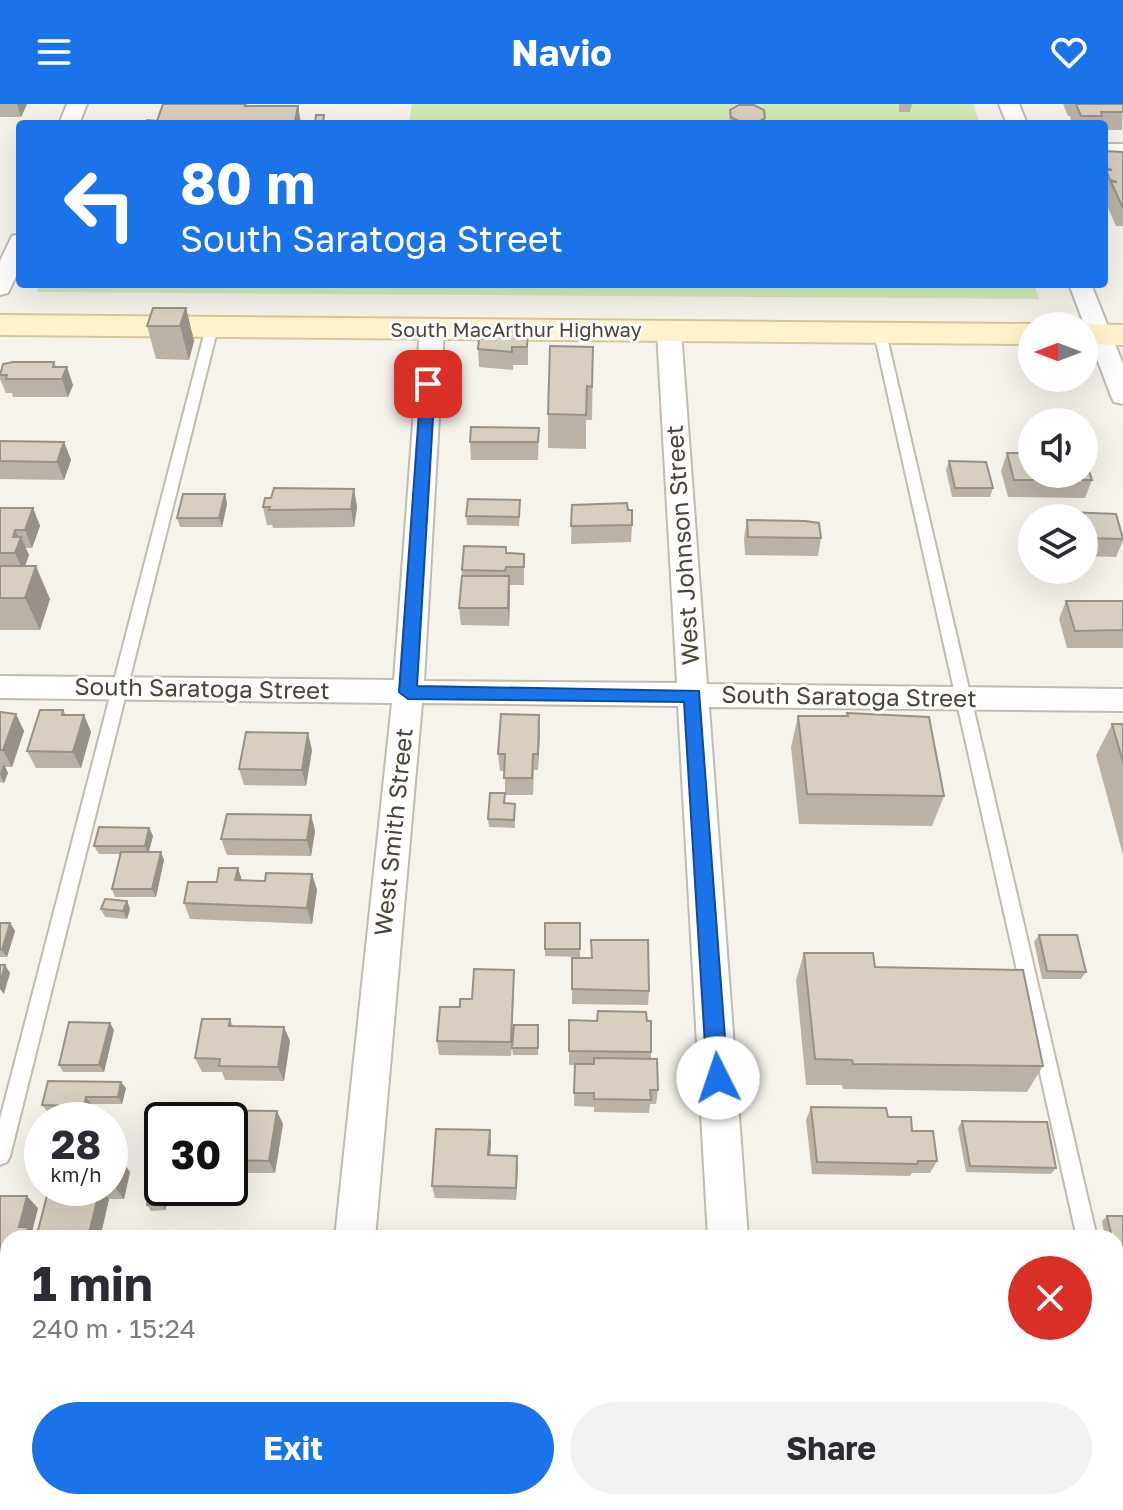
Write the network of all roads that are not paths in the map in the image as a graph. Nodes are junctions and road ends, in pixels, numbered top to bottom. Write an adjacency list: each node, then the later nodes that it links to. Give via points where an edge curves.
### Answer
1 (16, 250): 2 (street)
2 (0, 288)
3 (1082, 288): 10 (street)
4 (0, 325): 5 (main road, South MacArthur Highway)
5 (212, 327): 6 (main road, South MacArthur Highway); 13 (lane)
6 (432, 329): 7 (main road, South MacArthur Highway); 14 (street, West Smith Street)
7 (669, 331): 8 (main road, South MacArthur Highway); 15 (street, West Johnson Street)
8 (880, 333): 9 (main road, South MacArthur Highway); 16 (lane)
9 (1018, 334)
10 (1102, 334): 11 (street)
11 (1123, 396)
12 (0, 687): 13 (street, South Saratoga Street)
13 (121, 688): 14 (street, South Saratoga Street); 18 (lane)
14 (408, 692): 15 (street, South Saratoga Street); 19 (street, West Smith Street)
15 (693, 696): 16 (street, South Saratoga Street); 20 (street, West Johnson Street)
16 (965, 698): 17 (street, South Saratoga Street); 21 (lane)
17 (1123, 700)
18 (0, 1156)
19 (356, 1230)
20 (727, 1230)
21 (1085, 1230)

